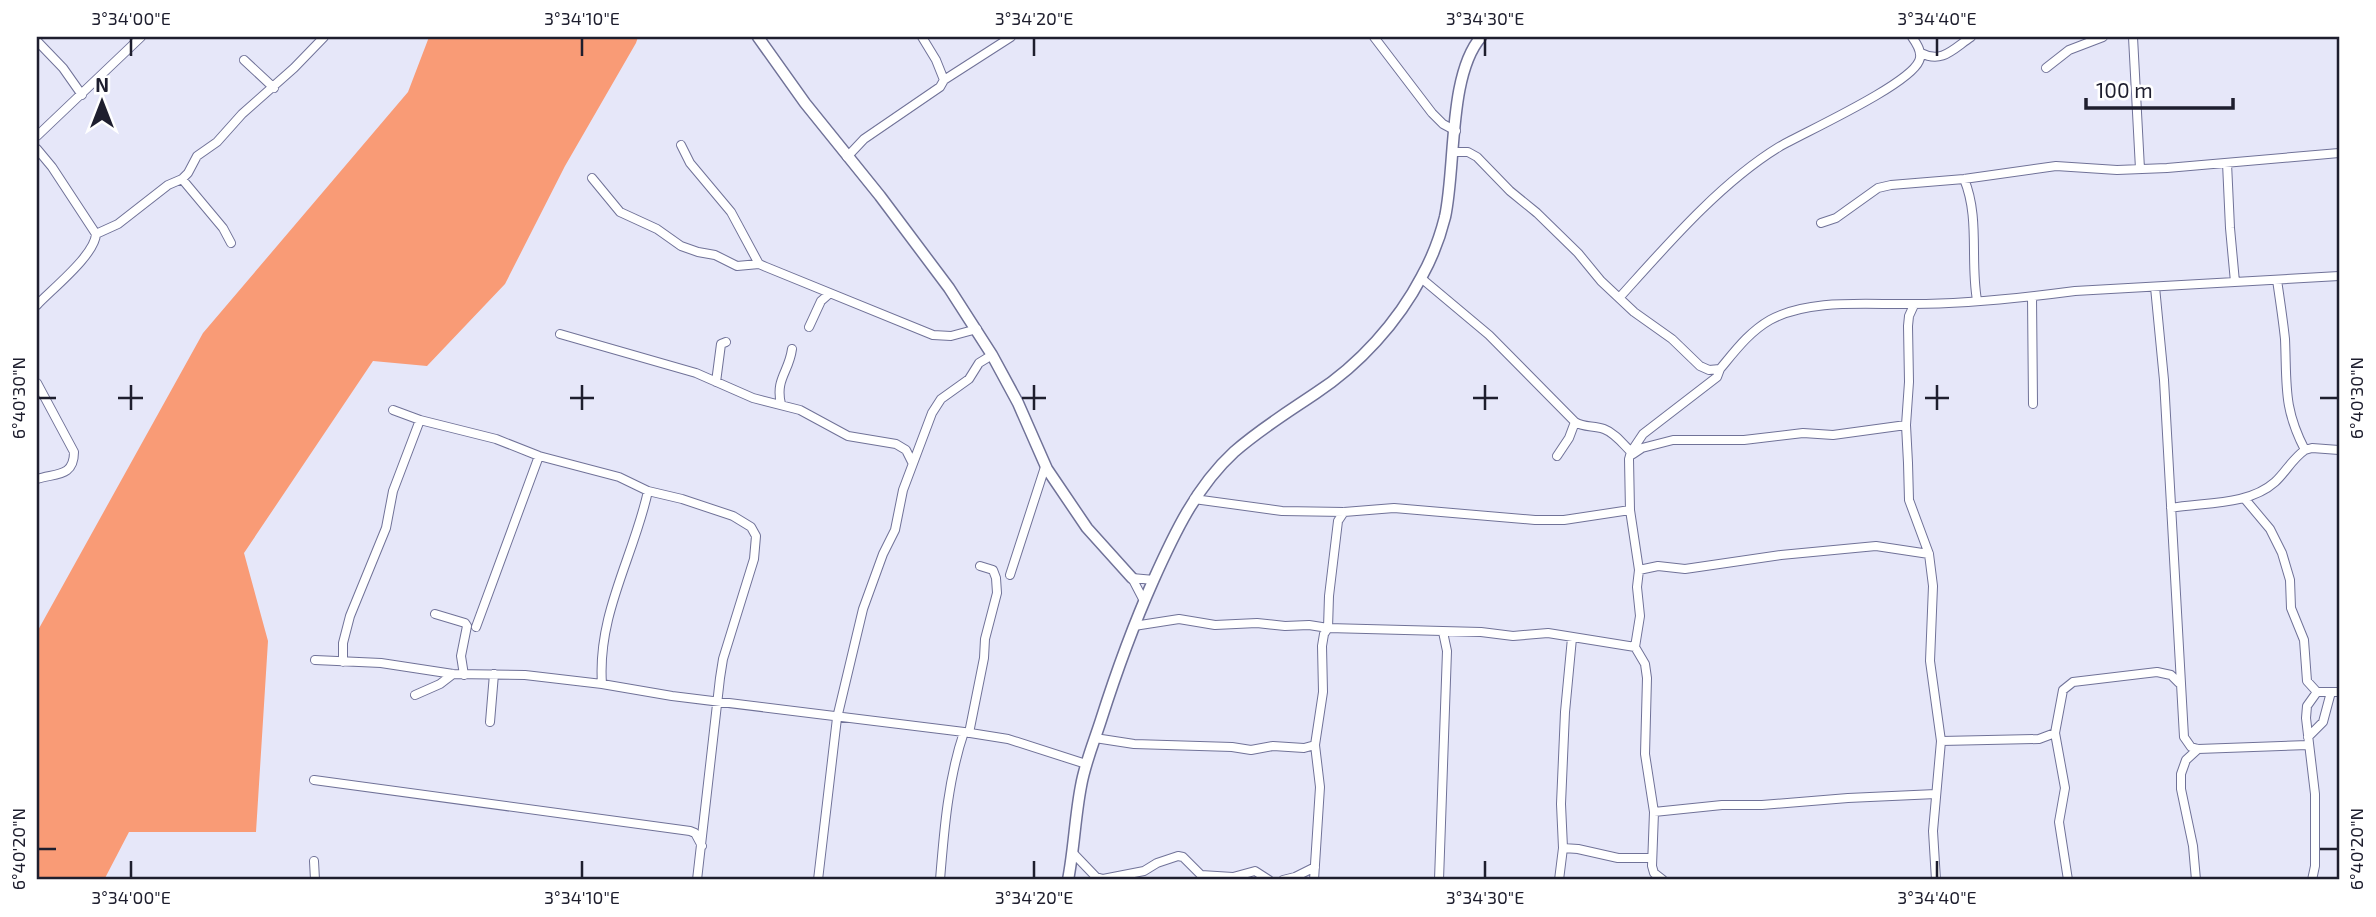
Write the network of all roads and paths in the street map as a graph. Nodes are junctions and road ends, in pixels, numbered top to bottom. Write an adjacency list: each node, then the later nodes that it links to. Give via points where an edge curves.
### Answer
1 (141, 37): 18 (street)
2 (324, 37): 17 (street)
3 (758, 37): 25 (street)
4 (922, 37): 16 (street)
5 (1011, 37): 16 (street)
6 (1374, 37): 19 (street, via 1432,113)
7 (1481, 37): 19 (street, via 1460,88)
8 (1912, 37): 13 (street)
9 (1972, 37): 13 (street, via 1940,58)
10 (2103, 37): 15 (street, via 2069,50)
11 (2133, 37): 27 (street)
12 (37, 41): 18 (street)
13 (1921, 53): 41 (street, via 1919,63 1898,81 1779,147 1733,180)
14 (244, 60): 17 (street)
15 (2046, 68)
16 (944, 80): 25 (street, via 864,139)
17 (274, 88): 29 (street, via 197,156)
18 (82, 95): 20 (street)
19 (1455, 131): 23 (street)
20 (37, 136)
21 (681, 145): 34 (street, via 690,163 731,212)
22 (37, 149): 32 (street)
23 (1453, 152): 36 (street, via 1445,217); 41 (street, via 1477,157)
24 (2339, 153): 26 (street)
25 (847, 157): 47 (street)
26 (2227, 163): 27 (street); 38 (street)
27 (2140, 169): 30 (street, via 2056,166)
28 (592, 178): 34 (street, via 620,212 681,246 737,266)
29 (182, 179): 32 (street); 33 (street)
30 (1964, 179): 31 (street, via 1884,186); 43 (street, via 1972,219)
31 (1821, 223)
32 (96, 234): 45 (street, via 86,256)
33 (231, 243)
34 (759, 264): 40 (street)
35 (2339, 276): 37 (street)
36 (1421, 278): 59 (street, via 1513,357); 73 (street, via 1377,340 1318,392 1234,452)
37 (2277, 280): 38 (street); 63 (street, via 2287,402)
38 (2235, 282): 39 (street)
39 (2155, 287): 42 (street); 74 (street)
40 (830, 294): 46 (street, via 821,301); 47 (street, via 933,335)
41 (1620, 297): 52 (street, via 1700,366)
42 (2032, 297): 43 (street); 56 (street)
43 (1977, 300): 44 (street)
44 (1914, 304): 52 (street, via 1860,303 1785,314 1756,329); 60 (street, via 1908,326)
45 (37, 305)
46 (809, 327)
47 (977, 329): 51 (street)
48 (560, 334): 53 (street, via 644,356)
49 (726, 342): 53 (street, via 721,344)
50 (792, 349): 55 (street, via 779,384)
51 (992, 355): 62 (street, via 941,399); 69 (street)
52 (1720, 369): 67 (street, via 1717,377 1643,435)
53 (716, 382): 55 (street)
54 (37, 383): 70 (street, via 74,452 74,463 61,474)
55 (781, 404): 61 (street, via 848,436)
56 (2033, 404)
57 (393, 410): 58 (street)
58 (420, 420): 65 (street, via 496,439); 94 (street, via 397,479 386,528 350,616)
59 (1575, 422): 66 (street); 67 (street, via 1604,429)
60 (1906, 425): 67 (street, via 1842,434 1673,440); 79 (street, via 1909,500)
61 (906, 450): 62 (street); 68 (street)
62 (918, 450): 68 (street)
63 (2305, 450): 64 (street); 72 (street, via 2274,483)
64 (2339, 450)
65 (539, 456): 71 (street, via 619,477); 88 (street)
66 (1557, 456)
67 (1630, 456): 75 (street)
68 (912, 462): 104 (street, via 895,530 863,609)
69 (1045, 467): 82 (street); 83 (street, via 1087,528)
70 (37, 479)
71 (648, 491): 99 (street, via 609,612); 103 (street, via 733,516 751,527 756,536 754,559 723,659)
72 (2244, 498): 74 (street); 100 (street, via 2270,529 2282,553 2290,580 2291,608 2304,639 2307,681)
73 (1194, 499): 76 (street); 84 (street)
74 (2171, 508): 98 (street)
75 (1630, 510): 77 (street, via 1564,520 1394,508); 81 (street)
76 (1328, 511): 77 (street); 78 (street)
77 (1344, 512): 78 (street)
78 (1338, 522): 89 (street)
79 (1928, 554): 81 (street, via 1876,546 1685,569 1658,566); 109 (street, via 1933,586 1930,661)
80 (980, 566): 106 (street, via 993,570 997,593)
81 (1639, 570): 92 (street, via 1640,616)
82 (1010, 575)
83 (1132, 578): 84 (street); 85 (street)
84 (1154, 580): 85 (street)
85 (1144, 601): 87 (street)
86 (435, 614): 97 (street, via 467,626 461,656)
87 (1134, 626): 89 (street, via 1180,619 1215,625); 108 (street)
88 (476, 628)
89 (1328, 628): 90 (street); 111 (street, via 1322,646 1323,692)
90 (1443, 632): 91 (street, via 1548,633); 134 (street, via 1447,662)
91 (1572, 638): 92 (street); 120 (street, via 1561,804)
92 (1634, 647): 118 (street, via 1645,664 1647,678 1645,754)
93 (315, 660): 94 (street)
94 (343, 662): 95 (street)
95 (453, 674): 97 (street); 102 (street)
96 (494, 674): 97 (street); 99 (street); 105 (street)
97 (464, 675)
98 (2179, 683): 107 (street, via 2166,672 2073,682 2063,690); 113 (street, via 2184,737)
99 (603, 684): 103 (street)
100 (2317, 692): 101 (street); 110 (street, via 2307,706)
101 (2335, 692): 110 (street, via 2323,722)
102 (415, 695)
103 (719, 701): 104 (street); 119 (street)
104 (837, 718): 106 (street); 128 (street)
105 (490, 722)
106 (967, 732): 115 (street, via 1008,739); 129 (street, via 956,755)
107 (2055, 733): 109 (street, via 2039,739); 138 (street, via 2065,788 2059,822)
108 (1095, 738): 112 (street, via 1251,750 1280,745); 115 (street)
109 (1941, 741): 117 (street)
110 (2308, 741): 113 (street); 140 (street, via 2315,815)
111 (1315, 745): 112 (street); 114 (street)
112 (1304, 748): 114 (street)
113 (2198, 749): 139 (street, via 2180,774)
114 (1318, 759): 124 (street)
115 (1086, 764): 121 (street)
116 (314, 780): 119 (street, via 690,831)
117 (1936, 794): 118 (street); 137 (street)
118 (1654, 812): 122 (street)
119 (702, 846): 127 (street)
120 (1563, 848): 122 (street, via 1618,858); 135 (street)
121 (1073, 853): 125 (street, via 1096,877); 130 (street)
122 (1652, 858): 136 (street, via 1654,873)
123 (314, 861): 126 (street)
124 (1315, 867): 132 (street); 133 (street)
125 (1115, 879): 131 (street, via 1178,856 1201,875 1233,877 1255,871)
126 (315, 880)
127 (698, 880)
128 (818, 880)
129 (940, 880)
130 (1068, 880)
131 (1269, 880)
132 (1283, 880)
133 (1314, 880)
134 (1439, 880)
135 (1559, 880)
136 (1663, 880)
137 (1937, 880)
138 (2068, 880)
139 (2196, 880)
140 (2312, 880)

